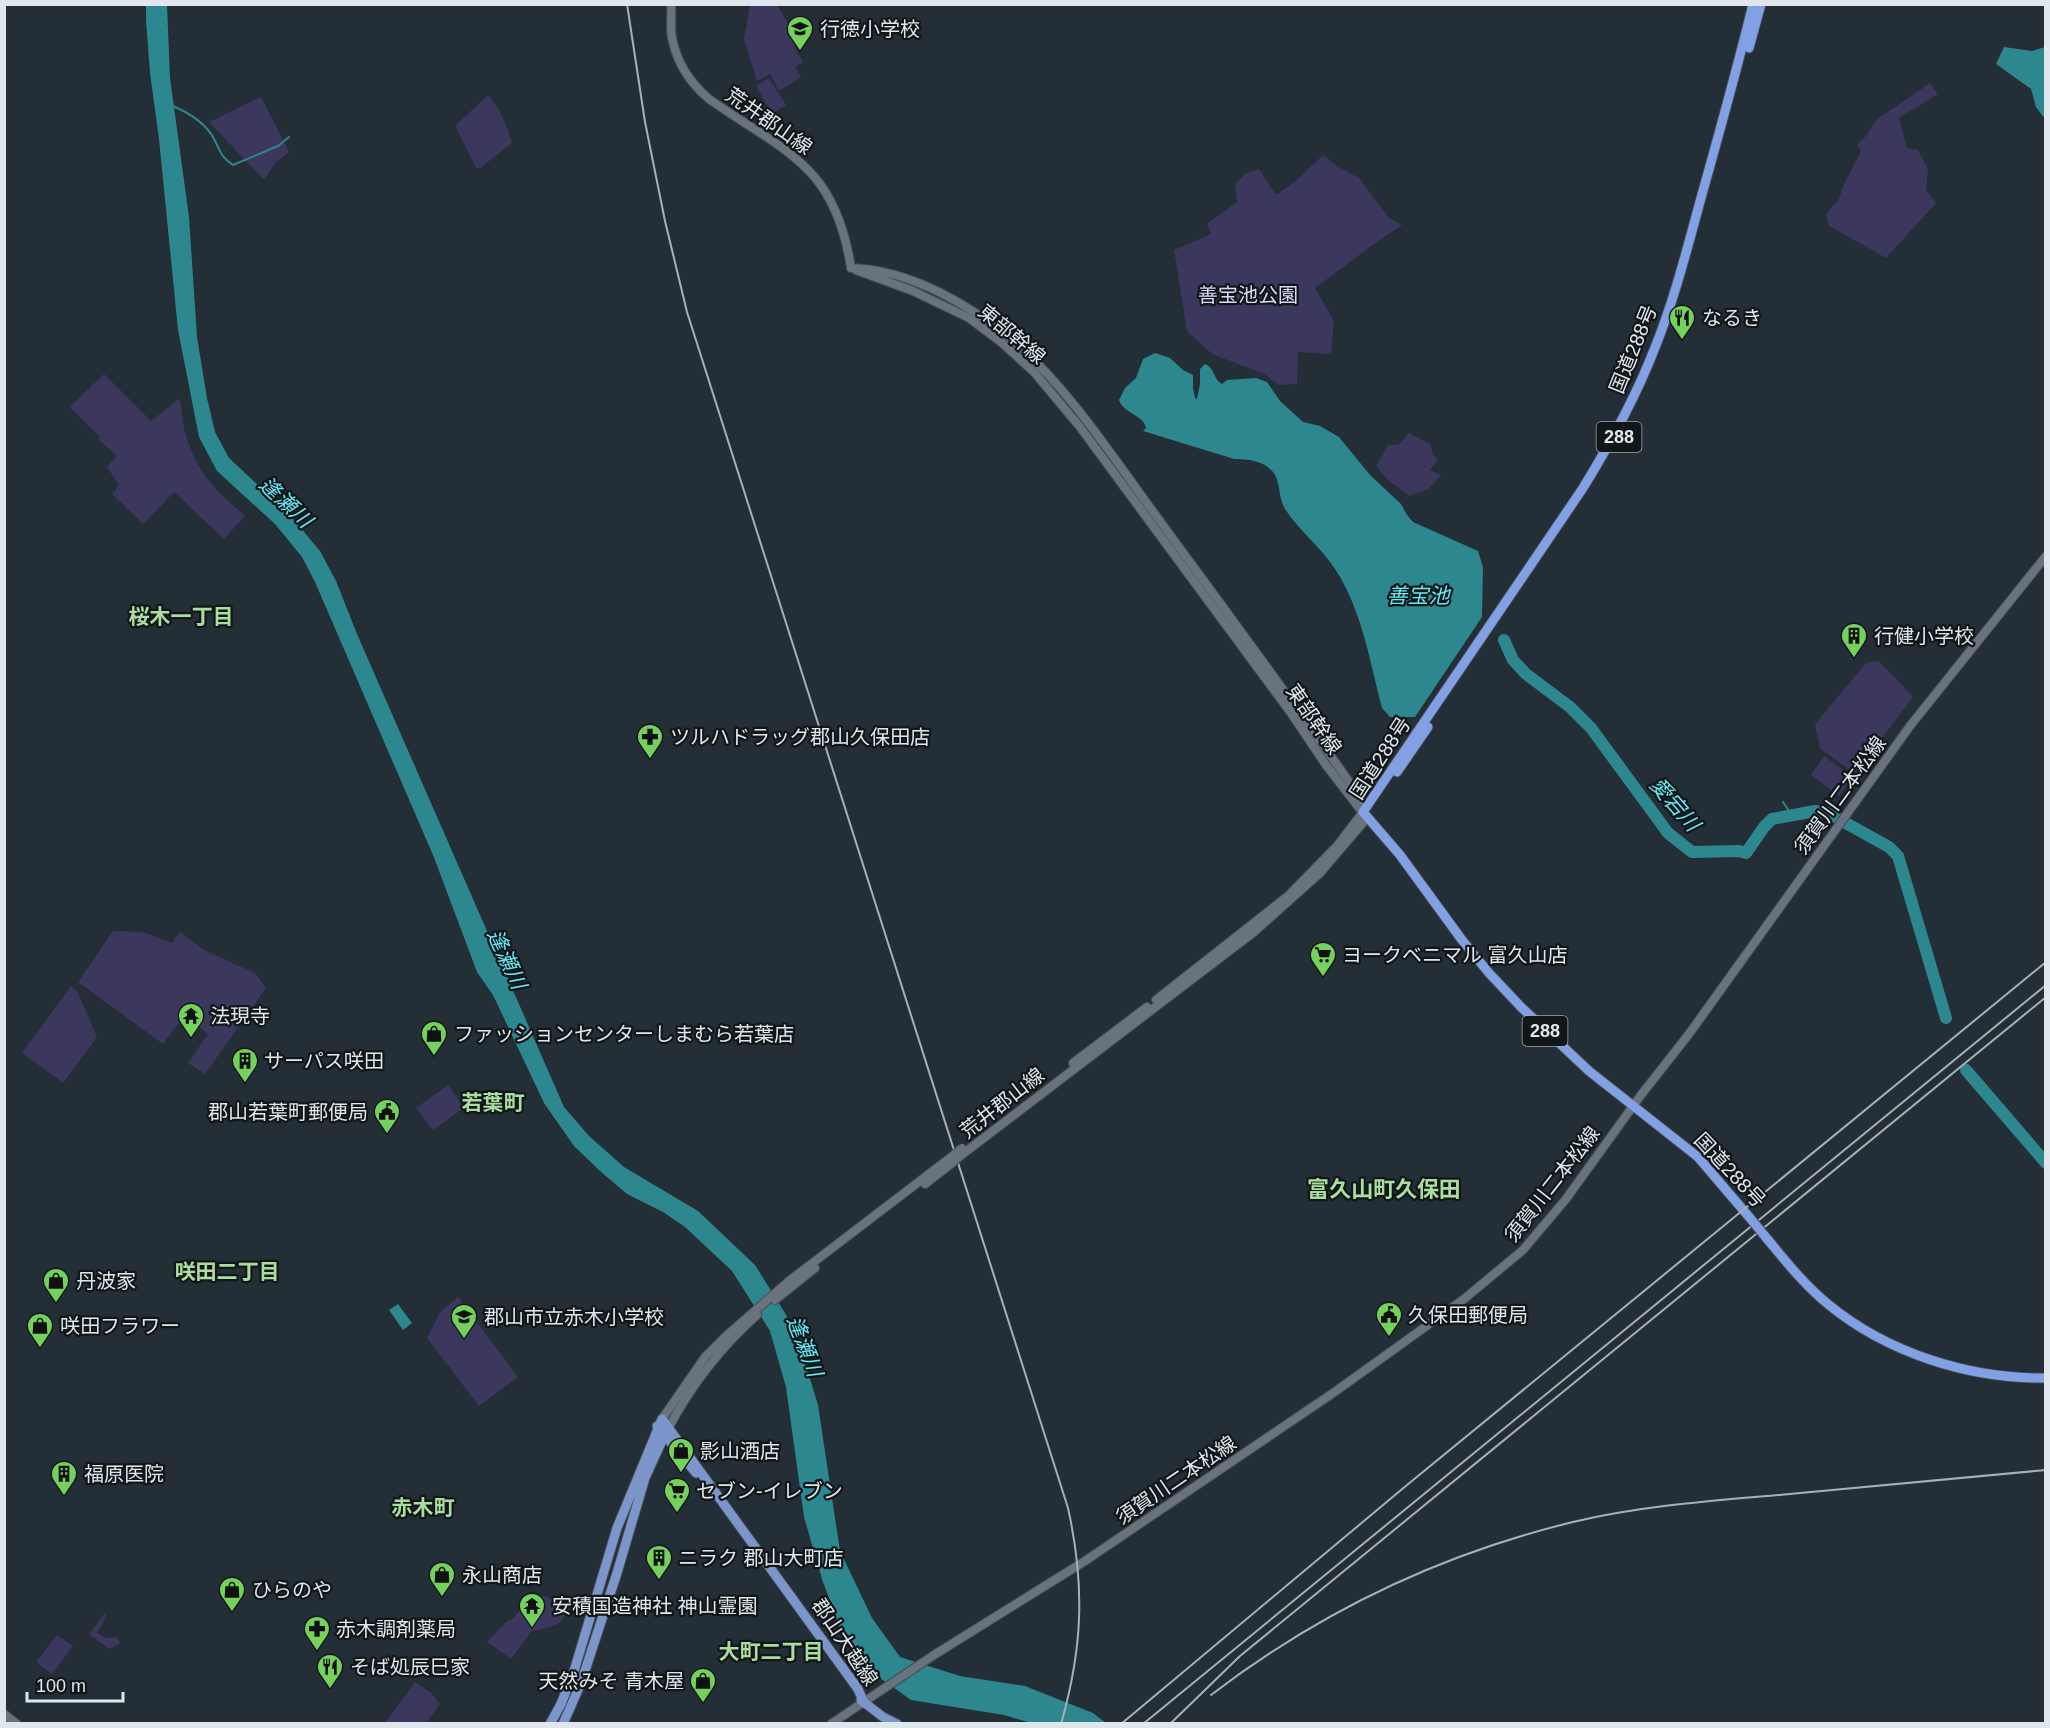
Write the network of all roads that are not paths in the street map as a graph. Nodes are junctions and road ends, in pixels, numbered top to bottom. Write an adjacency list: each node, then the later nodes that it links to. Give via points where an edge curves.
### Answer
1 (670, 4): 4 (main road, 荒井郡山線, via 672,37 687,76 709,99 786,149 816,177 838,214)
2 (1753, 4): 6 (highway, 国道288号 / 288, via 1678,281 1630,404 1583,488)
3 (1761, 4): 6 (highway, 国道288号 / 288, via 1669,326 1632,412 1582,497)
4 (851, 268): 6 (main road, 東部幹線, via 881,271 951,299 998,328 1042,368 1285,691 1357,793)
5 (2046, 556): 7 (main road, 須賀川二本松線, via 1910,726)
6 (1366, 815): 7 (highway, 国道288号 / 288, via 1489,973 1562,1047); 8 (main road, 荒井郡山線, bridge, via 1320,873 1254,933 951,1160)
7 (1634, 1106): 9 (highway, 国道288号 / 288, bridge, via 1698,1157 1801,1279 1828,1305 1872,1334 1921,1356 2002,1376); 12 (main road, 須賀川二本松線, via 1543,1228 1503,1268 1336,1391 1085,1561)
8 (751, 1317): 10 (main road, 荒井郡山線, via 705,1357); 11 (main road, 荒井郡山線, via 712,1363)
9 (2046, 1378)
10 (659, 1423): 11 (main road, 郡山大越線); 15 (main road, via 617,1528 574,1671)
11 (667, 1431): 12 (main road, 郡山大越線); 16 (main road, via 645,1478 581,1683)
12 (864, 1703): 17 (main road, 須賀川二本松線); 18 (main road, 郡山大越線)
13 (4, 1714): 14 (main road)
14 (17, 1724)
15 (550, 1724)
16 (563, 1724)
17 (831, 1724)
18 (897, 1724)

